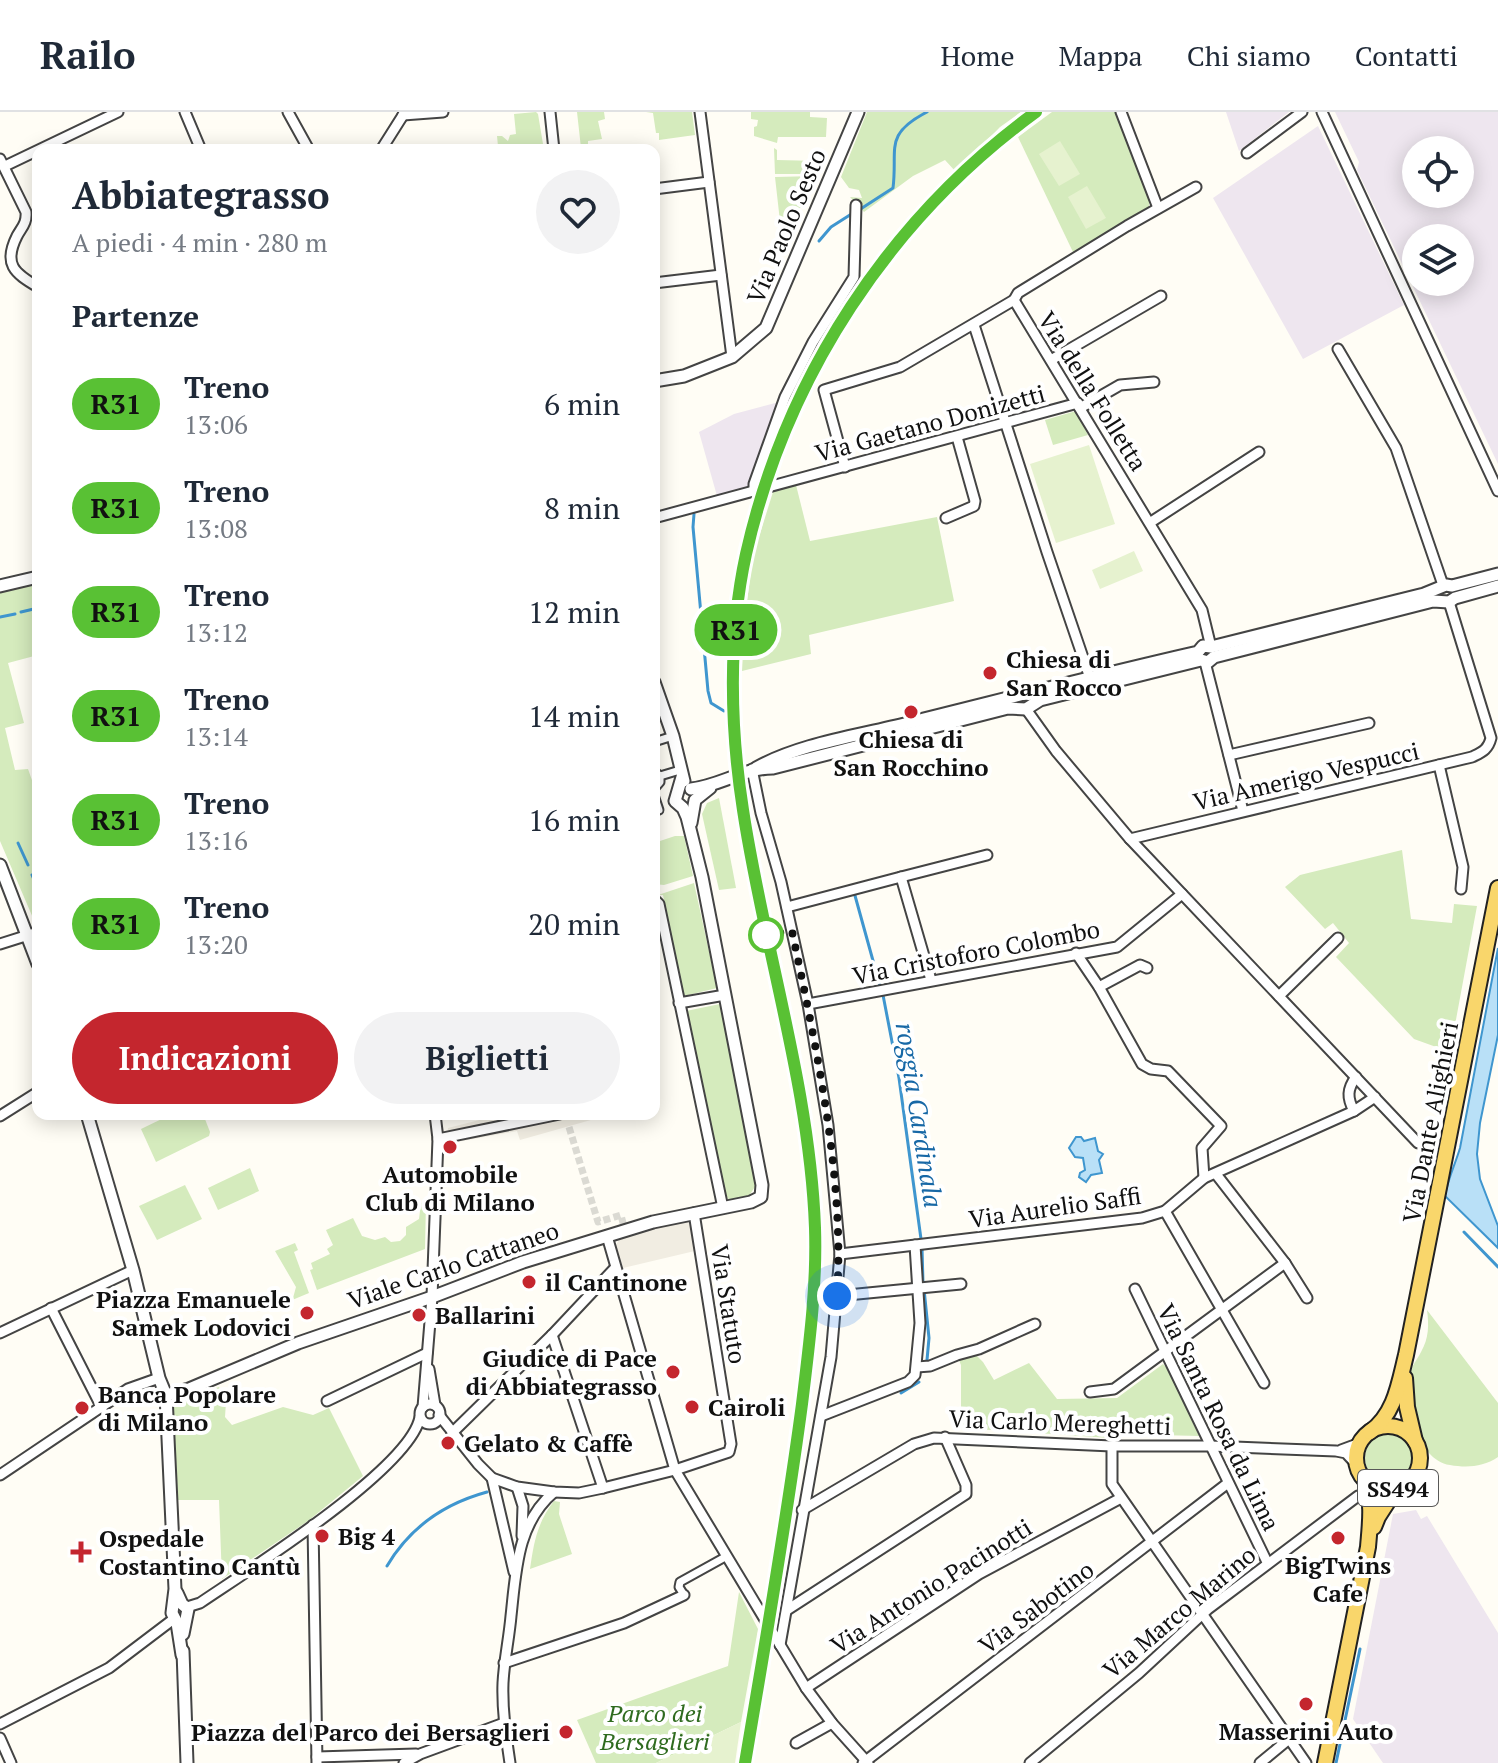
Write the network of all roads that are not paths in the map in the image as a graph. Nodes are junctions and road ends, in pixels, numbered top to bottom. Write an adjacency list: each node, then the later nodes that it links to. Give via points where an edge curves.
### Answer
1 (118, 112): 12 (street)
2 (185, 112): 13 (street)
3 (288, 112): 14 (street)
4 (443, 112): 11 (street)
5 (550, 112): 16 (street)
6 (700, 112): 20 (street)
7 (858, 112): 33 (street, Via Paolo Sesto, via 766,328)
8 (1121, 112): 24 (street)
9 (1302, 112): 18 (street)
10 (1322, 112): 43 (street)
11 (404, 114): 15 (street)
12 (45, 144)
13 (198, 144)
14 (306, 144)
15 (385, 144)
16 (553, 144)
17 (32, 150): 19 (street)
18 (1247, 153)
19 (2, 163): 25 (street, via 27,221)
20 (709, 182): 22 (street); 26 (street)
21 (1196, 187): 24 (street)
22 (660, 188)
23 (856, 205): 42 (street, via 852,282 785,397)
24 (1158, 208): 30 (street)
25 (7, 252): 28 (street, via 14,270)
26 (721, 275): 27 (street); 33 (street)
27 (660, 282)
28 (32, 283)
29 (1161, 296): 34 (street)
30 (1014, 300): 31 (street, Via della Folletta); 34 (street, Via della Folletta)
31 (974, 325): 38 (street); 41 (street, Via della Folletta, via 900,367 824,390)
32 (1338, 349): 51 (street, via 1396,448)
33 (732, 357): 35 (street, Via Paolo Sesto)
34 (1051, 360): 37 (street, Via della Folletta)
35 (660, 380)
36 (1154, 382): 37 (street, Via Gaetano Donizetti, via 1120,385)
37 (1079, 406): 38 (street, Via Gaetano Donizetti); 46 (street, Via della Folletta)
38 (1005, 424): 39 (street, Via Gaetano Donizetti); 53 (street)
39 (957, 437): 41 (street, Via Gaetano Donizetti); 45 (street, via 975,501)
40 (1259, 452): 46 (street)
41 (845, 467): 42 (street, Via Gaetano Donizetti)
42 (754, 491): 44 (street, Via Gaetano Donizetti)
43 (1498, 491)
44 (660, 516)
45 (946, 518)
46 (1151, 522): 52 (street, Via della Folletta, via 1202,610)
47 (1498, 574): 51 (street)
48 (32, 578): 49 (street)
49 (0, 586)
50 (1498, 586): 51 (street)
51 (1447, 593): 52 (street); 60 (street, Via Amerigo Vespucci, via 1491,738 1484,752)
52 (1206, 655): 53 (street); 55 (street); 59 (street, Via della Folletta)
53 (1090, 678): 55 (street)
54 (660, 699): 57 (street)
55 (1025, 703): 61 (street); 66 (street, via 1056,751)
56 (1369, 723): 59 (street)
57 (673, 736): 58 (street); 63 (street)
58 (660, 740)
59 (1229, 755): 65 (street, Via della Folletta)
60 (1439, 765): 65 (street, Via Amerigo Vespucci); 70 (street, via 1463,867)
61 (754, 769): 63 (street); 73 (street)
62 (660, 776): 63 (street)
63 (685, 792): 64 (street); 83 (street)
64 (660, 808)
65 (1243, 811): 66 (street, Via Amerigo Vespucci)
66 (1130, 839): 72 (street)
67 (987, 855): 69 (street)
68 (0, 865): 75 (street)
69 (901, 877): 73 (street); 81 (street)
70 (1461, 889)
71 (1497, 893): 121 (main road, Via Dante Alighieri / SS494)
72 (1182, 894): 79 (street, Via Cristoforo Colombo, via 1117,947); 84 (street)
73 (787, 907): 86 (street)
74 (660, 909): 85 (street)
75 (32, 931)
76 (32, 933): 78 (street)
77 (1338, 938): 84 (street)
78 (0, 944)
79 (1076, 953): 81 (street, Via Cristoforo Colombo); 82 (street)
80 (1147, 968): 82 (street, via 1140,965)
81 (931, 980): 86 (street, Via Cristoforo Colombo)
82 (1099, 987): 98 (street, via 1142,1064 1168,1071 1221,1126 1202,1148)
83 (725, 995): 85 (street); 99 (street, Viale Carlo Cattaneo, via 762,1185 761,1197)
84 (1279, 996): 87 (street)
85 (679, 1003): 99 (street)
86 (808, 1004): 104 (street, via 828,1125)
87 (1356, 1077): 89 (street); 90 (street, via 1348,1087)
88 (32, 1096): 91 (street)
89 (1375, 1097): 90 (street, Via Aurelio Saffi); 96 (street)
90 (1354, 1111): 97 (street, Via Aurelio Saffi)
91 (0, 1116)
92 (89, 1120): 107 (street)
93 (436, 1120): 95 (street)
94 (531, 1120): 95 (street)
95 (438, 1139): 112 (street)
96 (1418, 1143)
97 (1216, 1174): 98 (street, Via Aurelio Saffi); 105 (street)
98 (1204, 1178): 100 (street, Via Aurelio Saffi)
99 (723, 1208): 101 (street, Viale Carlo Cattaneo)
100 (1165, 1211): 103 (street, Via Aurelio Saffi); 115 (street)
101 (694, 1213): 102 (street, Viale Carlo Cattaneo); 139 (street, Via Statuto, via 731,1449)
102 (607, 1236): 106 (street); 112 (street, Viale Carlo Cattaneo)
103 (915, 1245): 104 (street, Via Aurelio Saffi); 109 (street)
104 (840, 1254): 111 (street)
105 (1285, 1263): 113 (street); 115 (street)
106 (615, 1268): 118 (street); 139 (street)
107 (133, 1270): 114 (street); 123 (street)
108 (961, 1284): 109 (street)
109 (917, 1287): 111 (street); 122 (street)
110 (1135, 1289): 119 (street, Via Santa Rosa da Lima)
111 (837, 1296): 129 (street)
112 (432, 1297): 120 (street); 126 (street, Viale Carlo Cattaneo)
113 (1307, 1298)
114 (51, 1308): 117 (street); 128 (street)
115 (1223, 1310): 119 (street); 124 (street)
116 (1035, 1324): 122 (street, via 979,1349)
117 (0, 1333)
118 (552, 1335): 131 (street); 145 (street)
119 (1166, 1351): 125 (street, via 1114,1389); 136 (street, Via Santa Rosa da Lima)
120 (427, 1353): 127 (street); 130 (street)
121 (1406, 1355): 133 (main road, Via Dante Alighieri / SS494, via 1388,1413); 134 (main road, Via Dante Alighieri / SS494, via 1407,1407)
122 (917, 1367): 129 (street, via 908,1382)
123 (159, 1378): 126 (street); 128 (street, via 128,1389)
124 (1264, 1383)
125 (1090, 1392)
126 (166, 1395): 160 (street, via 175,1589)
127 (327, 1401)
128 (102, 1408): 140 (street)
129 (821, 1416): 150 (street)
130 (430, 1418): 131 (street); 151 (street, via 394,1457)
131 (452, 1433): 141 (street)
132 (945, 1437): 135 (street, Via Carlo Mereghetti); 150 (street, Via Carlo Mereghetti, via 914,1444); 159 (street, via 966,1494)
133 (1365, 1437): 134 (main road, SS494, via 1386,1426); 137 (street, Via Carlo Mereghetti); 138 (main road, Via Dante Alighieri / SS494)
134 (1415, 1441): 146 (main road, Via Dante Alighieri / SS494, via 1419,1467)
135 (1112, 1446): 136 (street, Via Carlo Mereghetti); 149 (street, via 1112,1484)
136 (1210, 1446): 137 (street, Via Carlo Mereghetti); 143 (street, Via Santa Rosa da Lima)
137 (1336, 1451): 138 (street)
138 (1357, 1465): 142 (main road, SS494)
139 (675, 1470): 145 (street); 155 (street)
140 (0, 1475)
141 (492, 1478): 144 (street); 157 (street)
142 (1365, 1480): 146 (main road, SS494, via 1385,1490); 154 (main road, SS494, via 1371,1514)
143 (1228, 1483): 153 (street, Via Sabotino); 156 (street, Via Santa Rosa da Lima)
144 (517, 1487): 147 (street); 152 (street, via 523,1506)
145 (603, 1488): 147 (street)
146 (1396, 1489): 154 (main road, SS494, via 1378,1517)
147 (554, 1492): 152 (street, via 540,1504)
148 (1358, 1496): 156 (street, Via Marco Marino)
149 (1121, 1498): 153 (street); 164 (street, Via Antonio Pacinotti, via 979,1574)
150 (802, 1510): 159 (street)
151 (313, 1525): 160 (street); 172 (street)
152 (522, 1539): 157 (street)
153 (1154, 1543): 161 (street); 173 (street, Via Sabotino)
154 (1368, 1547): 181 (main road)
155 (727, 1556): 158 (street, via 680,1582); 162 (street)
156 (1267, 1562): 161 (street, Via Marco Marino)
157 (516, 1577): 163 (street)
158 (684, 1595): 163 (street, via 624,1623)
159 (787, 1610): 162 (street)
160 (181, 1611): 167 (street, via 109,1668); 175 (street)
161 (1203, 1615): 169 (street); 178 (street, Via Marco Marino)
162 (780, 1645): 164 (street)
163 (504, 1663): 165 (street)
164 (806, 1688): 166 (street)
165 (504, 1723): 171 (street); 177 (street)
166 (832, 1723): 170 (street); 173 (street)
167 (0, 1724)
168 (0, 1738): 174 (street)
169 (1289, 1739): 179 (street); 180 (street)
170 (796, 1743)
171 (420, 1754): 172 (street); 176 (street)
172 (317, 1760)
173 (866, 1762)
174 (11, 1763)
175 (187, 1763)
176 (404, 1763)
177 (510, 1763)
178 (1030, 1763)
179 (1260, 1763)
180 (1306, 1763)
181 (1325, 1763)

